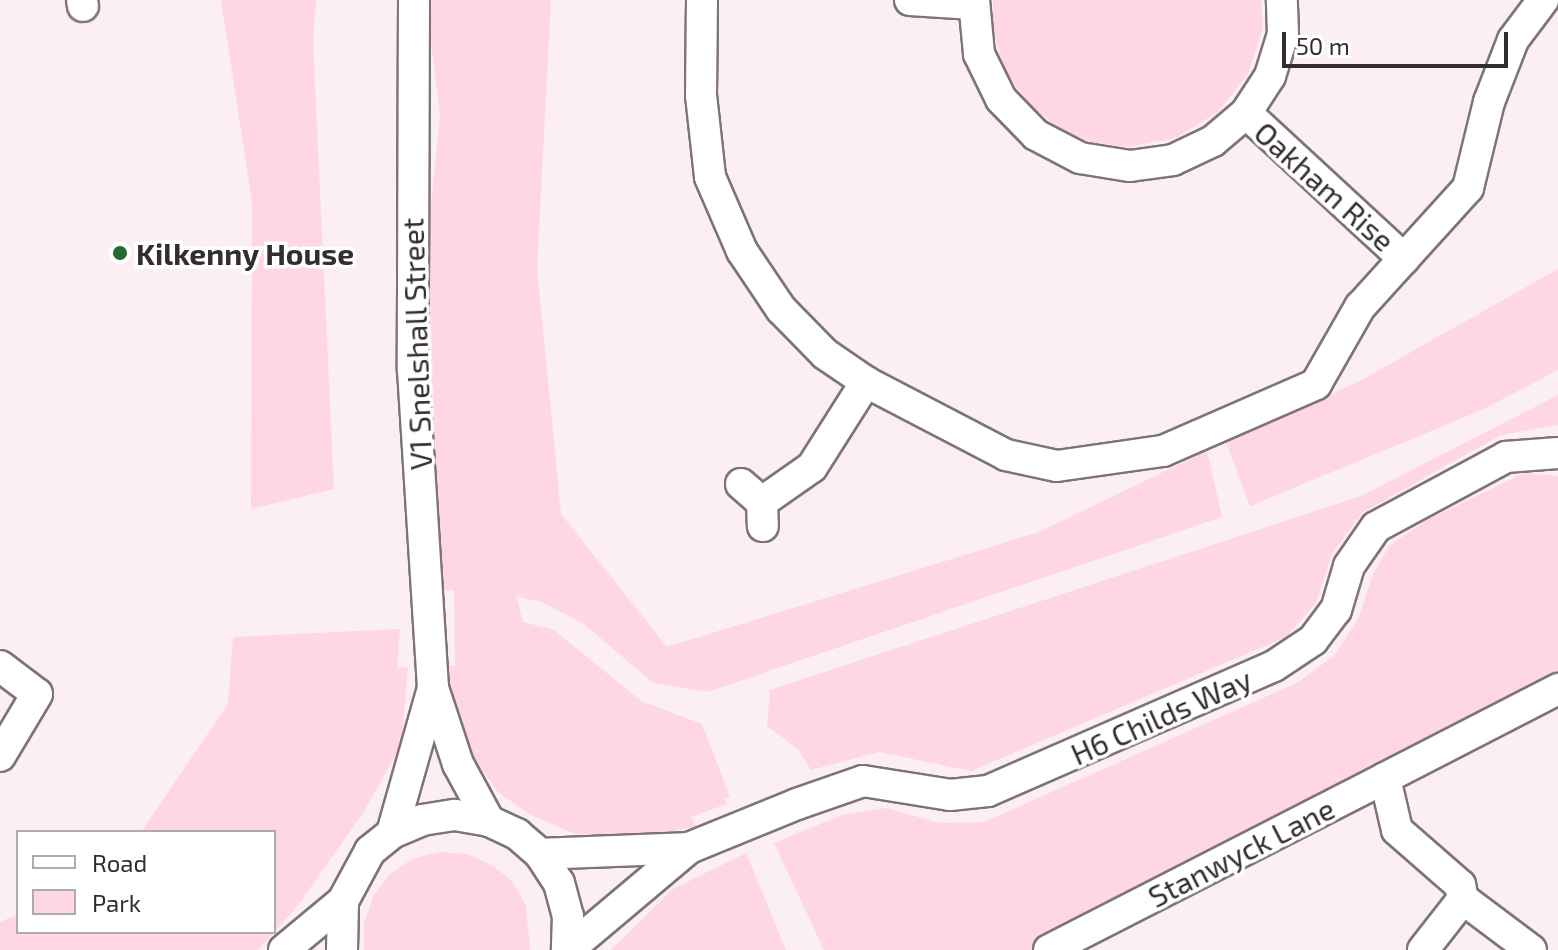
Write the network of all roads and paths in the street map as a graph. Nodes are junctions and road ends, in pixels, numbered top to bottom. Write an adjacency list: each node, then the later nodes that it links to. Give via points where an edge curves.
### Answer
1 (414, 0): 13 (street, V1 Snelshall Street, via 413,370)
2 (702, 0): 9 (street, via 701,95 710,177 742,251 781,309 825,354)
3 (910, 0): 6 (street)
4 (1282, 0): 7 (street, via 1283,34 1270,76)
5 (1543, 0): 8 (street, via 1513,40 1489,102 1468,188)
6 (974, 2): 7 (street, via 979,54 1001,99 1036,135 1080,158 1130,166 1173,160 1213,141)
7 (1246, 113): 8 (street, Oakham Rise)
8 (1404, 259): 9 (street, via 1360,307 1316,384 1163,451 1057,466 1006,455)
9 (866, 382): 11 (street, via 812,467)
10 (1558, 453): 19 (street, H6 Childs Way, via 1506,457 1376,527 1349,566 1336,610 1313,640 1274,666 988,791 950,795 863,781)
11 (755, 504)
12 (0, 666): 15 (street, via 37,694)
13 (433, 688): 17 (street, V1 Snelshall Street, via 458,764); 18 (street, V1 Snelshall Street)
14 (1558, 689): 16 (street, Stanwyck Lane)
15 (0, 756)
16 (1385, 778): 21 (street, via 1397,830 1460,885); 26 (street, Stanwyck Lane)
17 (489, 821): 18 (street, via 455,815 422,820); 20 (street, via 517,834)
18 (392, 833): 22 (street, via 370,851)
19 (698, 845): 20 (street, H6 Childs Way); 25 (street, H6 Childs Way)
20 (540, 854): 25 (street, via 565,905)
21 (1463, 899): 27 (street); 28 (street)
22 (343, 901): 23 (street); 24 (street)
23 (284, 950)
24 (342, 950)
25 (567, 950)
26 (1051, 950)
27 (1423, 950)
28 (1531, 950)

